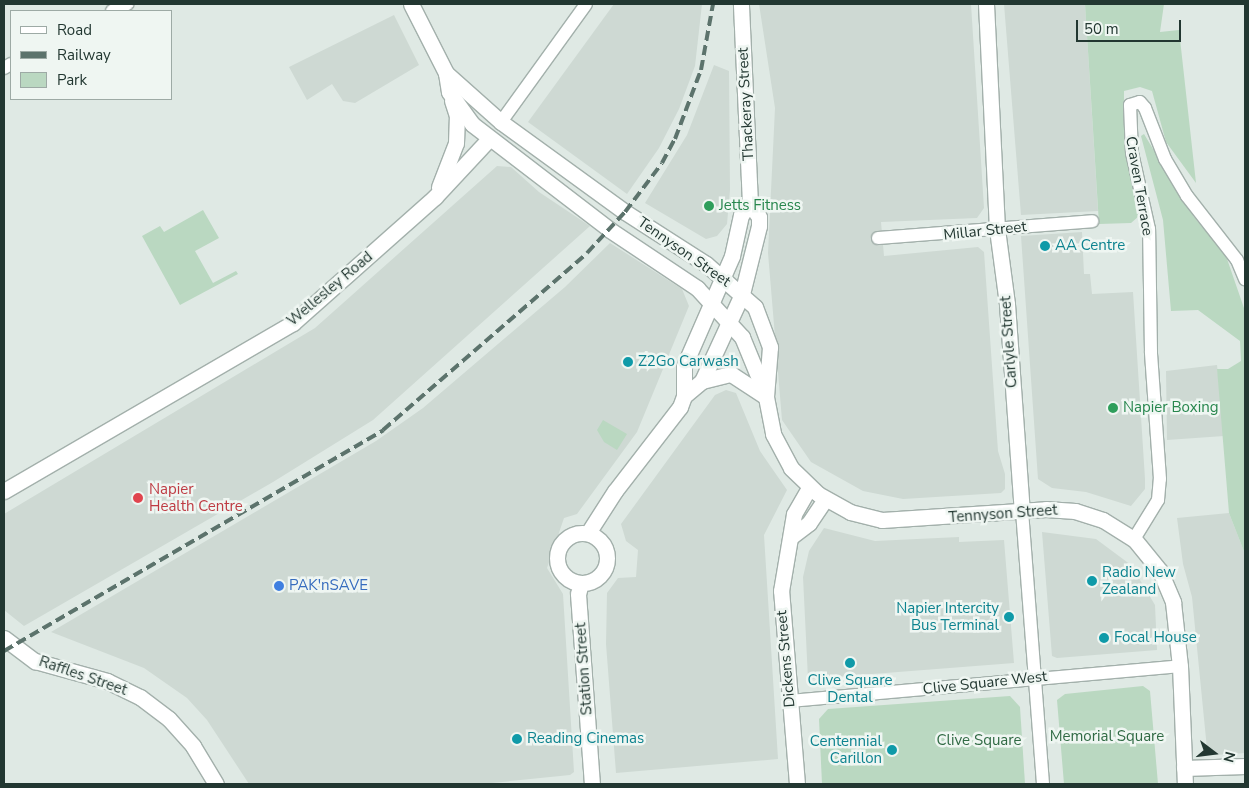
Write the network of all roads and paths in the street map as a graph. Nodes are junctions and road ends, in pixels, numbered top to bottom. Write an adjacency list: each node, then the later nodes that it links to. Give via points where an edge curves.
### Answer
1 (127, 4): 6 (street)
2 (410, 4): 7 (main road)
3 (586, 4): 9 (street, Wellesley Road)
4 (741, 4): 14 (main road, Thackeray Street)
5 (986, 4): 16 (main road, Carlyle Street)
6 (114, 10)
7 (446, 73): 8 (main road); 9 (main road, Tennyson Street)
8 (449, 92): 10 (main road, Tennyson Street, via 472,124); 13 (main road, via 458,130 451,160)
9 (501, 122): 10 (main road, Wellesley Road); 11 (main road, Tennyson Street)
10 (489, 139): 12 (main road, Tennyson Street); 13 (main road, Wellesley Road)
11 (558, 164): 12 (main road); 18 (main road, Tennyson Street)
12 (546, 182): 21 (main road, Tennyson Street, via 610,230 678,274)
13 (435, 198): 27 (main road, Wellesley Road, via 293,322)
14 (750, 204): 18 (main road, Thackeray Street, via 742,214); 20 (main road, Thackeray Street, via 759,217 759,226)
15 (1092, 220): 16 (street, Millar Street)
16 (997, 230): 17 (street, Millar Street); 29 (main road, Carlyle Street)
17 (878, 238)
18 (723, 278): 20 (main road, Tennyson Street); 21 (main road, Thackeray Street)
19 (1245, 279): 32 (street, Craven Terrace, via 1237,260 1187,196 1165,159 1145,108 1140,102 1130,105 1132,153 1149,229 1151,352 1160,490 1153,510)
20 (742, 294): 22 (main road, Thackeray Street); 25 (main road, Tennyson Street, via 755,308 768,337)
21 (712, 304): 22 (main road, Tennyson Street); 24 (main road, via 684,366)
22 (730, 324): 23 (main road); 25 (main road, Tennyson Street, via 742,337)
23 (702, 380): 24 (main road); 25 (main road, via 731,374)
24 (684, 396): 30 (main road)
25 (766, 397): 26 (main road, Tennyson Street, via 778,447 791,468)
26 (810, 488): 28 (main road, Tennyson Street); 31 (main road, Dickens Street, via 794,514)
27 (4, 491)
28 (825, 499): 29 (main road, Tennyson Street, via 850,512 882,520); 31 (main road, via 809,523)
29 (1022, 510): 32 (main road, Tennyson Street, via 1060,509 1087,514); 36 (street, Carlyle Street)
30 (588, 534): 33 (main road, via 604,546 605,566 591,581); 33 (main road, via 568,536 557,554 562,574)
31 (792, 536): 37 (main road, Dickens Street, via 781,591)
32 (1134, 539): 35 (main road, Tennyson Street, via 1160,572 1170,593 1176,615)
33 (581, 583): 41 (main road, Station Street, via 578,594)
34 (4, 638): 40 (main road, Raffles Street, via 35,660 107,681 140,697 181,732 202,758)
35 (1180, 666): 36 (street, Clive Square West, via 1059,675); 39 (main road, Tennyson Street)
36 (1036, 680): 37 (street, Clive Square West); 43 (street, Carlyle Street)
37 (790, 701): 42 (main road, Dickens Street)
38 (1245, 766): 39 (main road)
39 (1184, 768): 44 (main road, Tennyson Street)
40 (216, 784)
41 (592, 784)
42 (797, 784)
43 (1043, 784)
44 (1185, 784)

